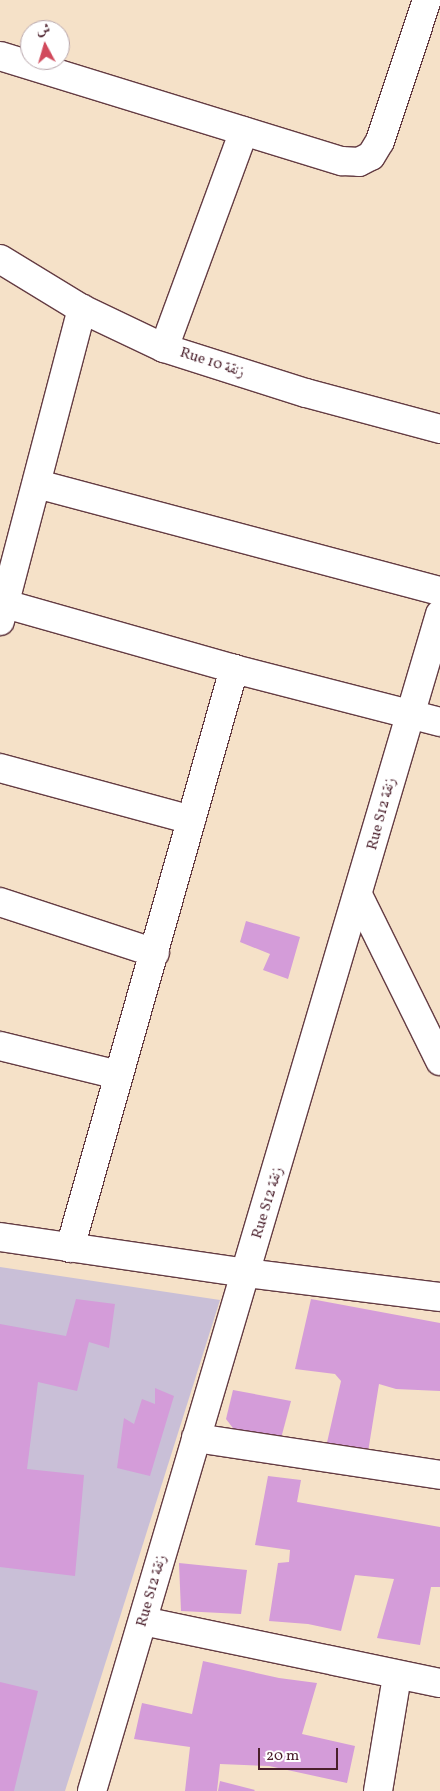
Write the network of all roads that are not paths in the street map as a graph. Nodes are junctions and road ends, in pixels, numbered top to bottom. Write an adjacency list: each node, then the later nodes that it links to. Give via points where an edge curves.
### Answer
1 (427, 0): 3 (street, via 380,141 371,156 359,162 342,162)
2 (0, 56): 3 (street)
3 (244, 131): 6 (street)
4 (0, 259): 5 (street, Rue 10 زنقة)
5 (82, 309): 6 (street, Rue 10 زنقة); 8 (street)
6 (164, 348): 7 (street, Rue 10 زنقة, via 306,393)
7 (440, 429)
8 (37, 484): 9 (street); 10 (street)
9 (440, 591)
10 (3, 612): 12 (street)
11 (440, 614): 13 (street, Rue S12 زنقة)
12 (234, 669): 13 (street); 16 (street)
13 (409, 714): 14 (street); 17 (street, Rue S12 زنقة)
14 (440, 722)
15 (0, 768): 16 (street)
16 (191, 820): 19 (street)
17 (359, 897): 21 (street); 25 (street, Rue S12 زنقة)
18 (0, 902): 19 (street)
19 (155, 953): 22 (street)
20 (0, 1046): 22 (street)
21 (440, 1061)
22 (118, 1075): 24 (street)
23 (0, 1237): 24 (street)
24 (70, 1248): 25 (street)
25 (247, 1273): 26 (street); 27 (street, Rue S12 زنقة)
26 (440, 1297)
27 (196, 1438): 28 (street); 29 (street, Rue S12 زنقة)
28 (440, 1474)
29 (143, 1621): 30 (street); 32 (street, Rue S12 زنقة)
30 (397, 1676): 31 (street); 33 (street)
31 (440, 1683)
32 (92, 1791)
33 (378, 1791)

